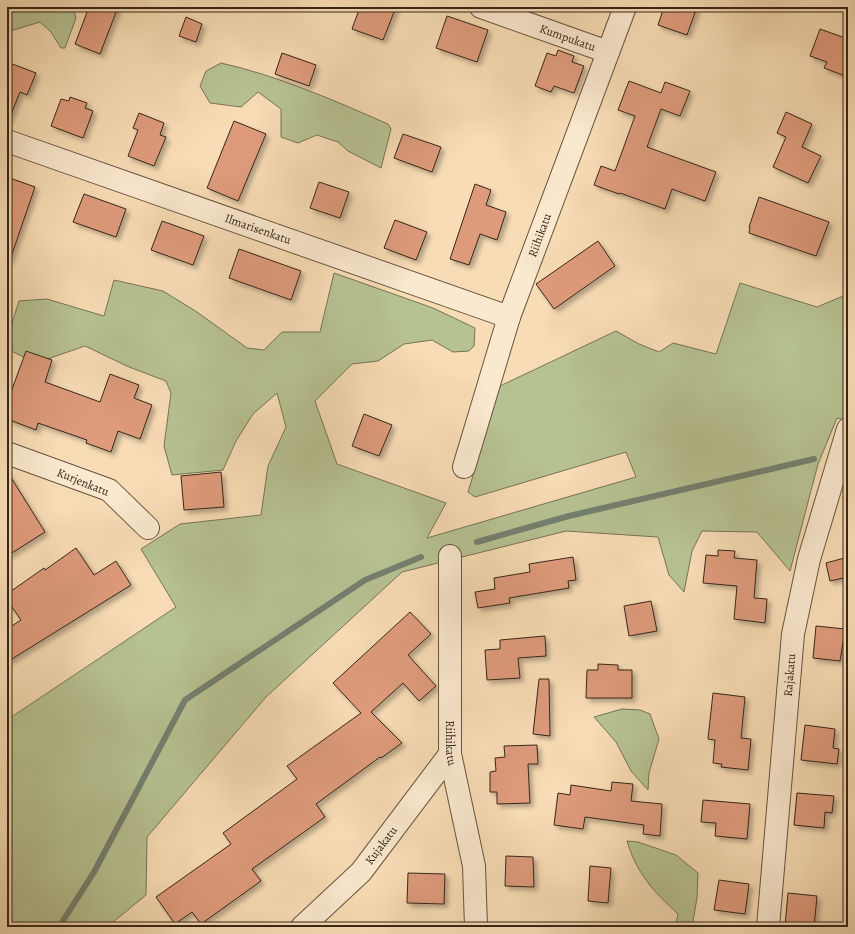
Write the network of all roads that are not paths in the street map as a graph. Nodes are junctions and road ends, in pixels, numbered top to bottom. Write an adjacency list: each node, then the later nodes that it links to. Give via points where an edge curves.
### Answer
1 (481, 7): 3 (street, Kumpukatu)
2 (625, 7): 3 (street, Riihikatu)
3 (608, 52): 5 (street, Riihikatu)
4 (7, 141): 5 (street, Ilmarisenkatu)
5 (509, 317): 8 (street, Riihikatu)
6 (848, 429): 14 (street, Rajakatu, via 809,558 792,634)
7 (7, 453): 9 (street, Kurjenkatu, via 109,490)
8 (464, 468)
9 (148, 528)
10 (450, 556): 11 (street, Riihikatu)
11 (450, 754): 12 (street, Kujakatu, via 361,872); 13 (street, Riihikatu, via 474,866)
12 (302, 927)
13 (476, 927)
14 (768, 927)

